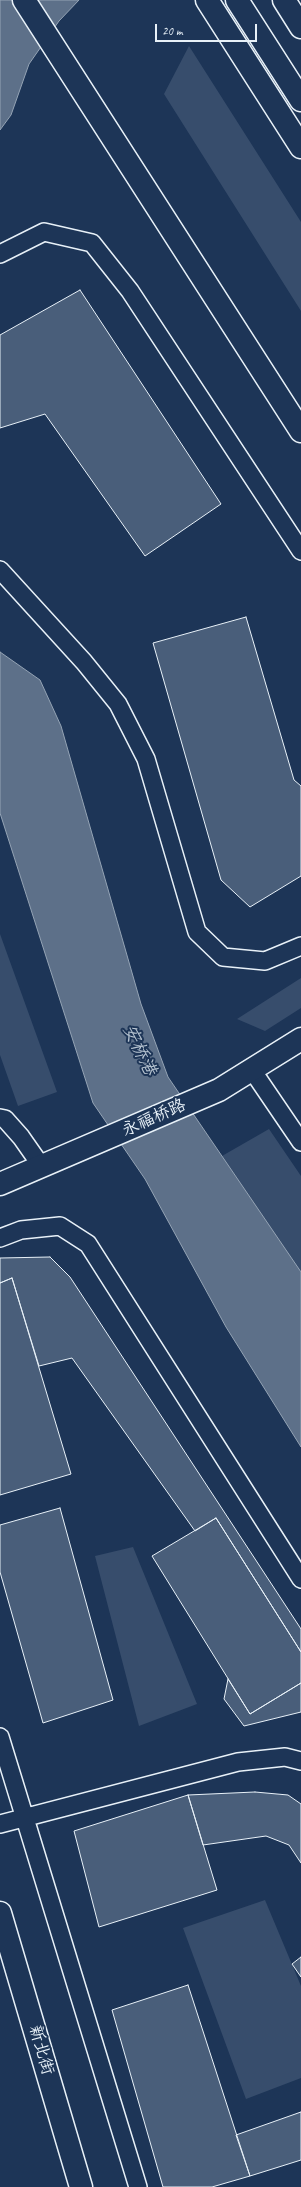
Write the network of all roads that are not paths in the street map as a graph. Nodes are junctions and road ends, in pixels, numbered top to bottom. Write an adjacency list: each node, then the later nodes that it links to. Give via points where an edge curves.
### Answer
1 (24, 0): 9 (main road)
2 (207, 0): 7 (main road)
3 (237, 0): 6 (main road)
4 (284, 0): 5 (main road)
5 (301, 27)
6 (301, 100)
7 (301, 147)
8 (0, 254): 10 (lane, via 44,232 92,243 130,291)
9 (301, 431)
10 (301, 551)
11 (0, 570): 12 (lane, via 84,662 118,704 146,759 197,932 223,957 264,961)
12 (301, 946)
13 (301, 1039): 14 (main road, 永福桥路)
14 (252, 1070): 16 (lane); 17 (main road, 永福桥路, via 219,1090)
15 (0, 1118): 17 (lane, via 5,1119 21,1137)
16 (301, 1142)
17 (42, 1167): 18 (main road, 永福桥路)
18 (0, 1184)
19 (0, 1238): 20 (lane, via 21,1230 60,1226 88,1244)
20 (301, 1579)
21 (0, 1737): 23 (lane)
22 (301, 1762): 23 (lane, via 285,1757 238,1762)
23 (25, 1818): 24 (lane); 27 (lane)
24 (0, 1824)
25 (0, 1913): 26 (main road, 新北街)
26 (81, 2187)
27 (138, 2187)

